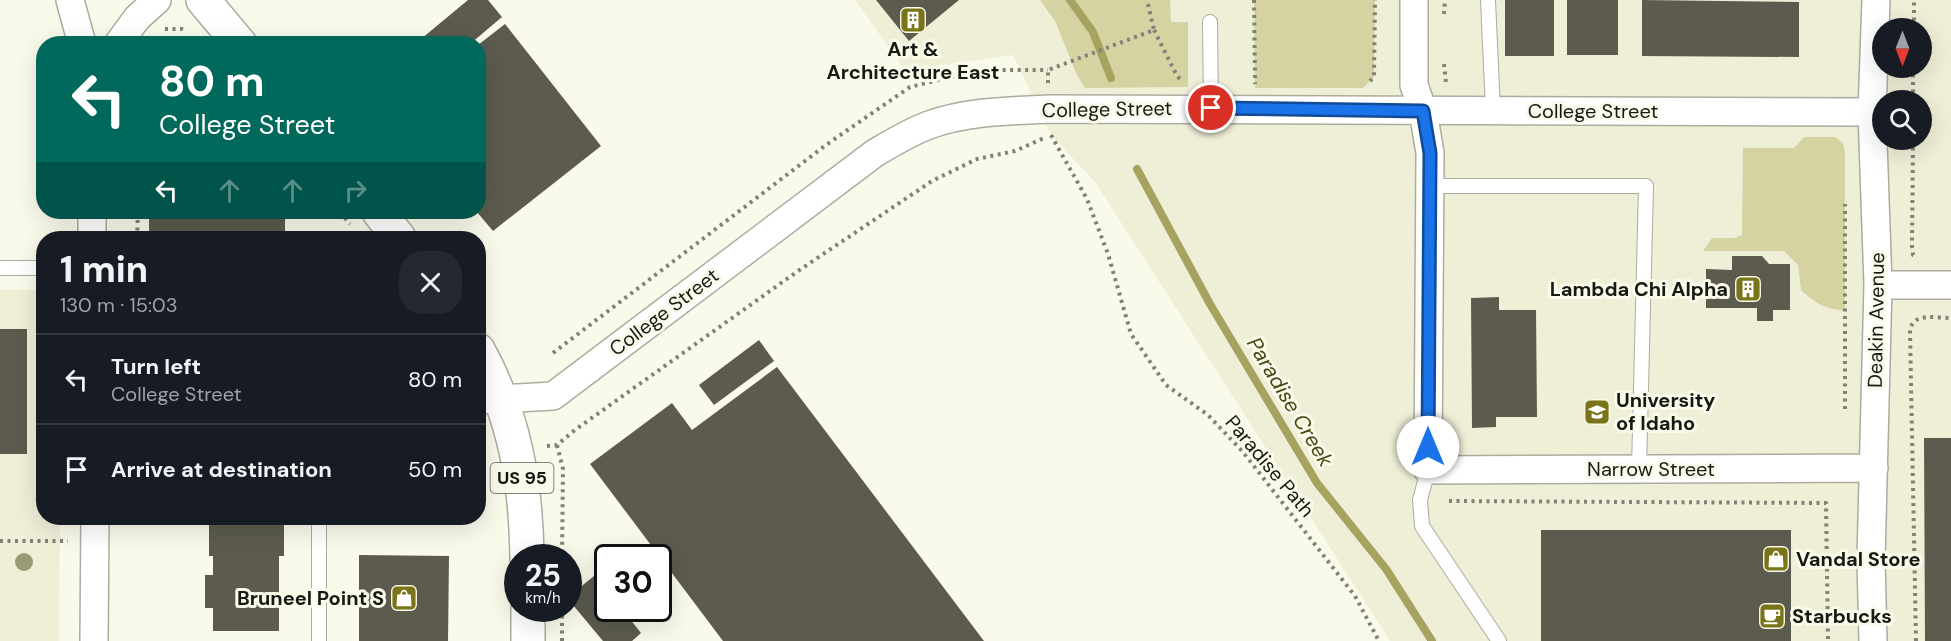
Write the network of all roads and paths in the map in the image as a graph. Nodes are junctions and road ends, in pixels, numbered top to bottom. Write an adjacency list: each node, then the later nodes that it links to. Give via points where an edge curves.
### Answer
1 (70, 0): 17 (street)
2 (157, 0): 18 (street)
3 (203, 0): 19 (highway)
4 (1147, 0): 21 (path, via 1154,30 1048,70)
5 (1254, 0): 23 (path)
6 (1375, 0): 24 (path, via 1374,77)
7 (1414, 0): 27 (street, via 1414,85)
8 (1444, 0): 13 (path)
9 (1488, 0): 28 (lane)
10 (1876, 0): 25 (street, Deakin Avenue)
11 (1914, 0): 12 (path)
12 (1914, 18)
13 (1444, 21)
14 (1210, 22): 26 (lane)
15 (163, 30): 16 (path)
16 (190, 32)
17 (80, 36)
18 (124, 36)
19 (233, 36)
20 (1444, 62): 22 (path)
21 (1048, 87)
22 (1447, 87)
23 (1255, 88)
24 (1363, 88)
25 (1873, 90)
26 (1211, 108): 27 (street, College Street); 46 (street, College Street, via 991,112 929,125 875,153 553,396)
27 (1423, 111): 28 (street, College Street); 35 (street, via 1430,153)
28 (1493, 111): 29 (street, College Street)
29 (1872, 112)
30 (1051, 129): 31 (path, Paradise Path)
31 (1051, 135): 32 (path); 58 (path, via 1015,151 977,159 932,181 798,271 557,445 563,469); 65 (path, Paradise Path, via 1087,199 1131,334 1166,386 1208,415 1243,452 1355,596)
32 (1062, 135)
33 (1873, 150): 42 (street, Deakin Avenue)
34 (1913, 150): 39 (path, via 1913,255)
35 (1430, 186): 50 (lane, via 1646,186); 51 (street)
36 (1845, 197): 47 (path)
37 (384, 219): 38 (highway)
38 (394, 231)
39 (1924, 258)
40 (0, 268): 41 (lane)
41 (36, 268)
42 (1878, 285): 43 (street); 49 (street, Deakin Avenue)
43 (1951, 285)
44 (1951, 318): 69 (path, via 1916,318 1910,330)
45 (486, 381): 46 (highway, US 95)
46 (491, 400): 57 (highway, US 95, via 518,452)
47 (1845, 412)
48 (1834, 468): 49 (street, Narrow Street); 50 (street, Narrow Street); 53 (path)
49 (1874, 468): 68 (street, Deakin Avenue)
50 (1639, 469): 51 (street, Narrow Street)
51 (1428, 470): 66 (lane, via 1420,500 1422,526)
52 (1449, 501): 53 (path)
53 (1826, 503): 67 (path)
54 (319, 525): 62 (lane)
55 (95, 529): 56 (path); 61 (street)
56 (0, 541)
57 (527, 544)
58 (562, 544)
59 (528, 622): 63 (highway)
60 (562, 622): 64 (path)
61 (94, 641)
62 (319, 641)
63 (528, 641)
64 (562, 641)
65 (1379, 641)
66 (1499, 641)
67 (1828, 641)
68 (1873, 641)
69 (1916, 641)

